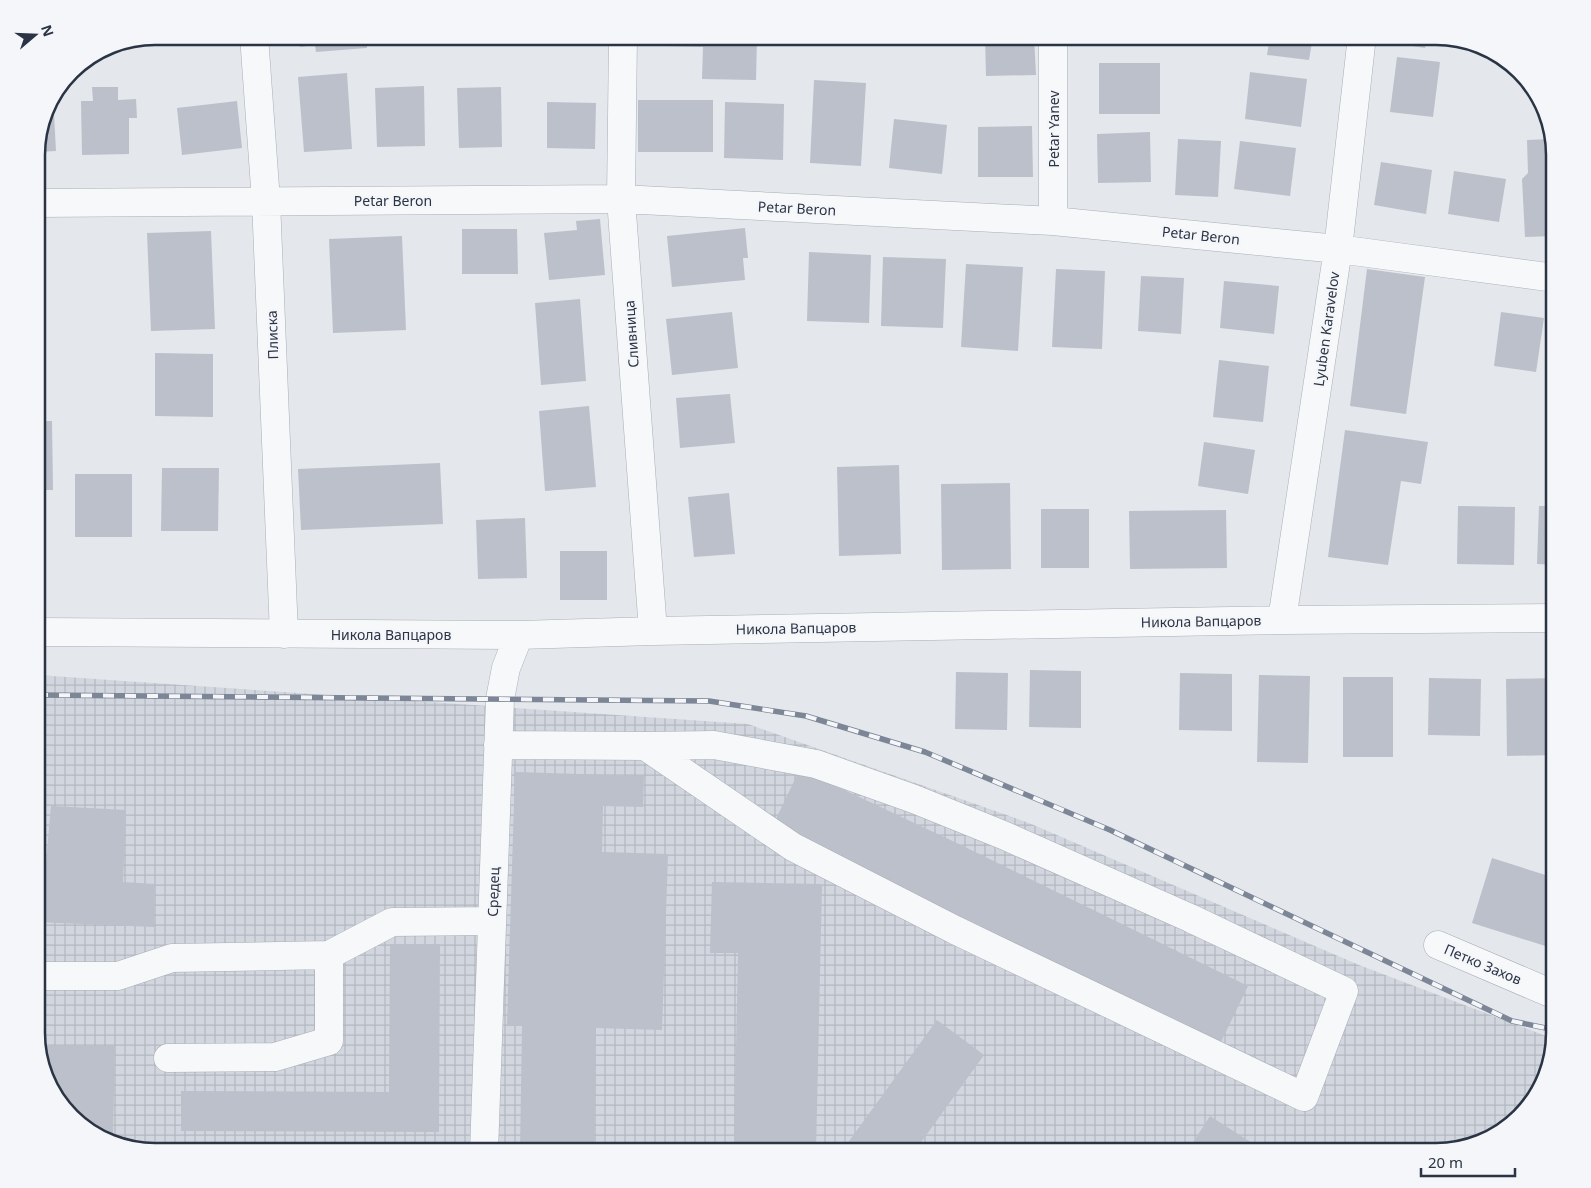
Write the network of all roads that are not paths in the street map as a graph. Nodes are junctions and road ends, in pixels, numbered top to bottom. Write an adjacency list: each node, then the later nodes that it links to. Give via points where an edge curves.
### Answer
1 (255, 45): 6 (street, Плиска)
2 (622, 45): 5 (street, Сливница)
3 (1053, 45): 8 (street, Petar Yanev)
4 (1361, 45): 9 (street, Lyuben Karavelov)
5 (621, 199): 6 (street, Petar Beron); 8 (street, Petar Beron); 13 (street, Сливница)
6 (266, 201): 7 (street, Petar Beron); 15 (street, Плиска)
7 (45, 203)
8 (1053, 221): 9 (street, Petar Beron)
9 (1338, 249): 10 (street, Petar Beron); 12 (street, Lyuben Karavelov)
10 (1546, 277)
11 (1546, 618): 12 (street, Никола Вапцаров)
12 (1282, 620): 13 (street, Никола Вапцаров)
13 (653, 631): 16 (street, Никола Вапцаров)
14 (45, 632): 15 (street, Никола Вапцаров)
15 (284, 634): 16 (street, Никола Вапцаров)
16 (519, 635): 17 (street, Средец, via 506,668 500,699)
17 (498, 745): 18 (street); 19 (street, Средец)
18 (645, 746): 18 (street, via 794,847 955,930 1304,1097 1344,991 1004,835 816,764 714,745)
19 (492, 921): 21 (street, via 392,922); 25 (street, Средец)
20 (1438, 945): 23 (street, Петко Захов)
21 (329, 955): 22 (street, via 172,958 118,976); 24 (street, via 329,1041 275,1056)
22 (45, 976)
23 (1546, 991)
24 (168, 1058)
25 (484, 1143)

